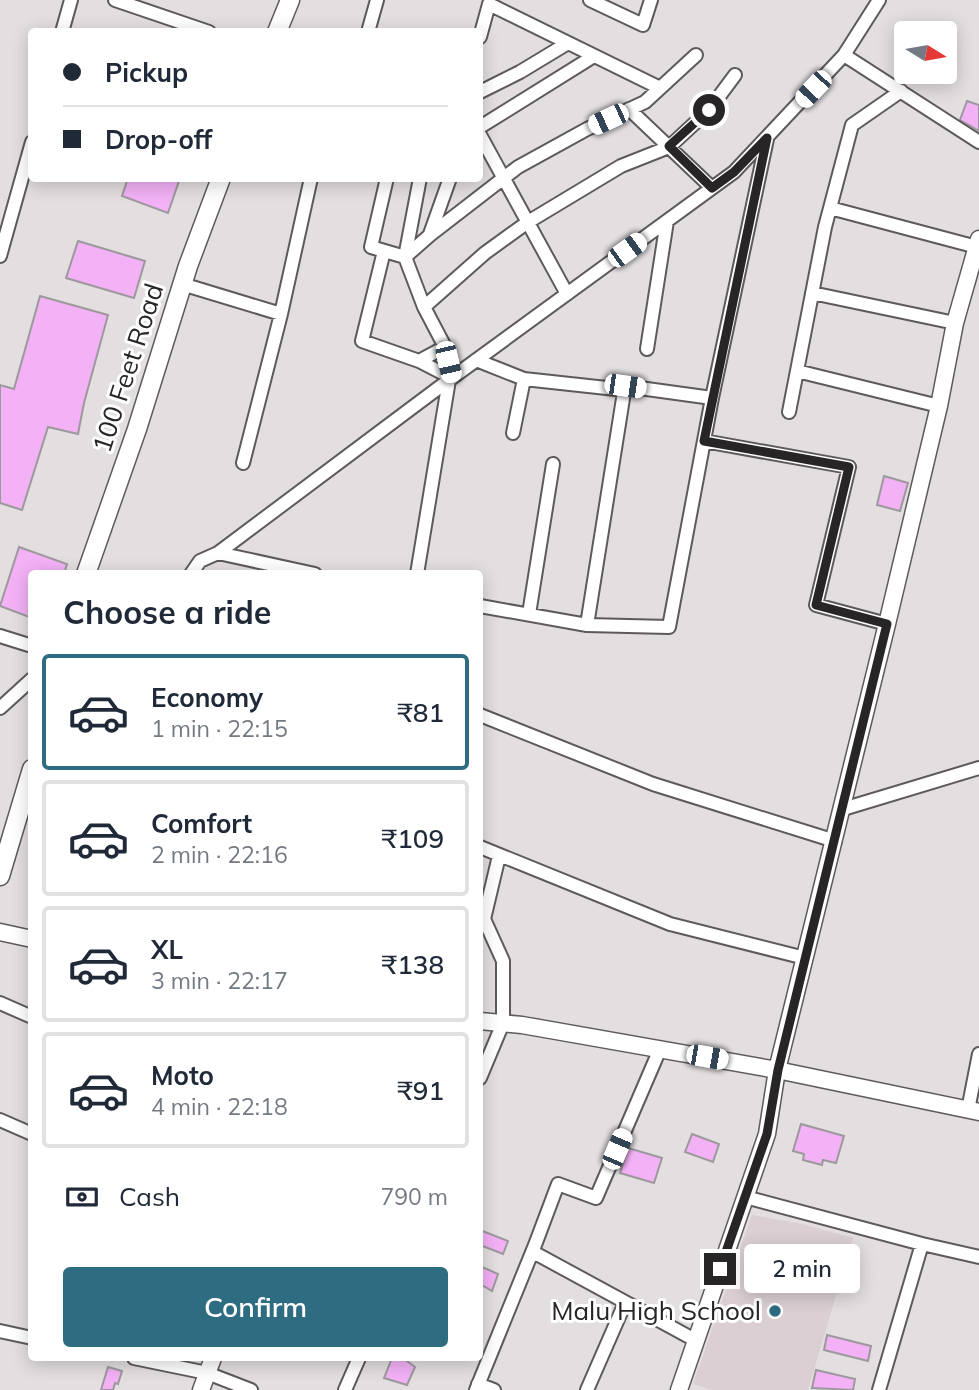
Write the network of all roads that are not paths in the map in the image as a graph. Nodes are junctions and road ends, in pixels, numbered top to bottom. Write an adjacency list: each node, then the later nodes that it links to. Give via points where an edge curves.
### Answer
1 (71, 0): 8 (street)
2 (115, 0): 9 (street)
3 (290, 0): 10 (main road)
4 (377, 0): 11 (street)
5 (590, 0): 6 (street, via 643,25)
6 (651, 0)
7 (879, 0): 15 (street)
8 (63, 28)
9 (197, 28)
10 (279, 28)
11 (369, 28)
12 (482, 28): 13 (street, via 489,4)
13 (568, 43): 16 (street); 19 (street)
14 (696, 55): 18 (street)
15 (844, 55): 20 (street); 23 (street)
16 (594, 56): 18 (street); 22 (street)
17 (734, 75): 26 (street, via 709,110)
18 (660, 88): 21 (street)
19 (483, 90)
20 (901, 91): 25 (street); 35 (street, via 852,125)
21 (629, 109): 26 (street); 28 (street, via 519,167)
22 (483, 125)
23 (767, 138): 34 (street); 57 (street)
24 (483, 140): 28 (street)
25 (979, 142)
26 (669, 146): 34 (street); 37 (street, via 621,166)
27 (28, 156): 41 (street)
28 (505, 179): 37 (street); 38 (street)
29 (220, 182): 43 (main road, 100 Feet Road)
30 (310, 182): 47 (street)
31 (386, 182): 40 (street, via 371,247)
32 (419, 182): 42 (street)
33 (449, 182): 38 (street)
34 (712, 188): 36 (street)
35 (830, 208): 39 (street); 44 (street)
36 (667, 221): 45 (street); 50 (street)
37 (528, 222): 45 (street); 46 (street)
38 (430, 235): 42 (street)
39 (978, 243): 48 (street)
40 (384, 251): 42 (street); 52 (street, via 362,341)
41 (0, 256)
42 (405, 257): 46 (street)
43 (182, 285): 47 (street); 65 (main road, 100 Feet Road)
44 (812, 293): 48 (street); 53 (street)
45 (567, 294): 51 (street)
46 (424, 307): 49 (street)
47 (282, 314): 62 (street)
48 (955, 323): 58 (street)
49 (444, 347): 52 (street); 54 (street)
50 (647, 349)
51 (476, 360): 54 (street); 55 (street)
52 (419, 361): 54 (street)
53 (797, 371): 58 (street); 59 (street)
54 (450, 379): 64 (street); 68 (street)
55 (524, 379): 56 (street); 60 (street)
56 (625, 390): 57 (street, via 625,386); 72 (street)
57 (712, 398): 61 (street)
58 (939, 406): 71 (street)
59 (789, 412)
60 (513, 433)
61 (704, 441): 71 (street, via 849,467 816,605); 72 (street, via 669,627)
62 (243, 463)
63 (553, 464): 70 (street)
64 (218, 553): 66 (street, via 200,561); 67 (street)
65 (87, 570)
66 (194, 570)
67 (297, 570)
68 (418, 570)
69 (483, 606): 70 (street)
70 (529, 614): 72 (street)
71 (887, 624): 80 (street)
72 (587, 625)
73 (0, 636): 74 (street)
74 (28, 645)
75 (28, 683): 76 (street)
76 (0, 708)
77 (483, 716): 81 (street, via 653,784)
78 (979, 768): 80 (street)
79 (28, 784): 84 (main road)
80 (843, 809): 81 (street)
81 (835, 841): 87 (street)
82 (483, 848): 83 (street)
83 (499, 856): 87 (street, via 670,923); 91 (street, via 484,919 503,961)
84 (0, 876)
85 (0, 932): 86 (street)
86 (28, 938)
87 (806, 958): 94 (street)
88 (0, 1003): 89 (street)
89 (28, 1015)
90 (483, 1021): 91 (street)
91 (503, 1023): 92 (street); 95 (street)
92 (660, 1049): 94 (street); 101 (street, via 596,1198 558,1184)
93 (979, 1054): 96 (street)
94 (778, 1070): 96 (street); 99 (street, via 767,1134)
95 (483, 1071)
96 (974, 1111)
97 (0, 1120): 98 (street)
98 (28, 1132)
99 (745, 1197): 100 (street); 106 (street)
100 (922, 1244): 102 (street); 117 (street)
101 (533, 1252): 103 (street); 110 (street)
102 (979, 1258)
103 (625, 1303): 106 (street); 115 (street)
104 (0, 1331): 105 (street)
105 (28, 1337)
106 (695, 1340): 116 (street)
107 (167, 1361): 109 (street)
108 (358, 1361): 113 (street)
109 (210, 1365): 111 (street); 112 (street)
110 (477, 1387): 114 (street)
111 (201, 1390)
112 (251, 1390)
113 (345, 1390)
114 (494, 1390)
115 (587, 1390)
116 (678, 1390)
117 (879, 1390)

